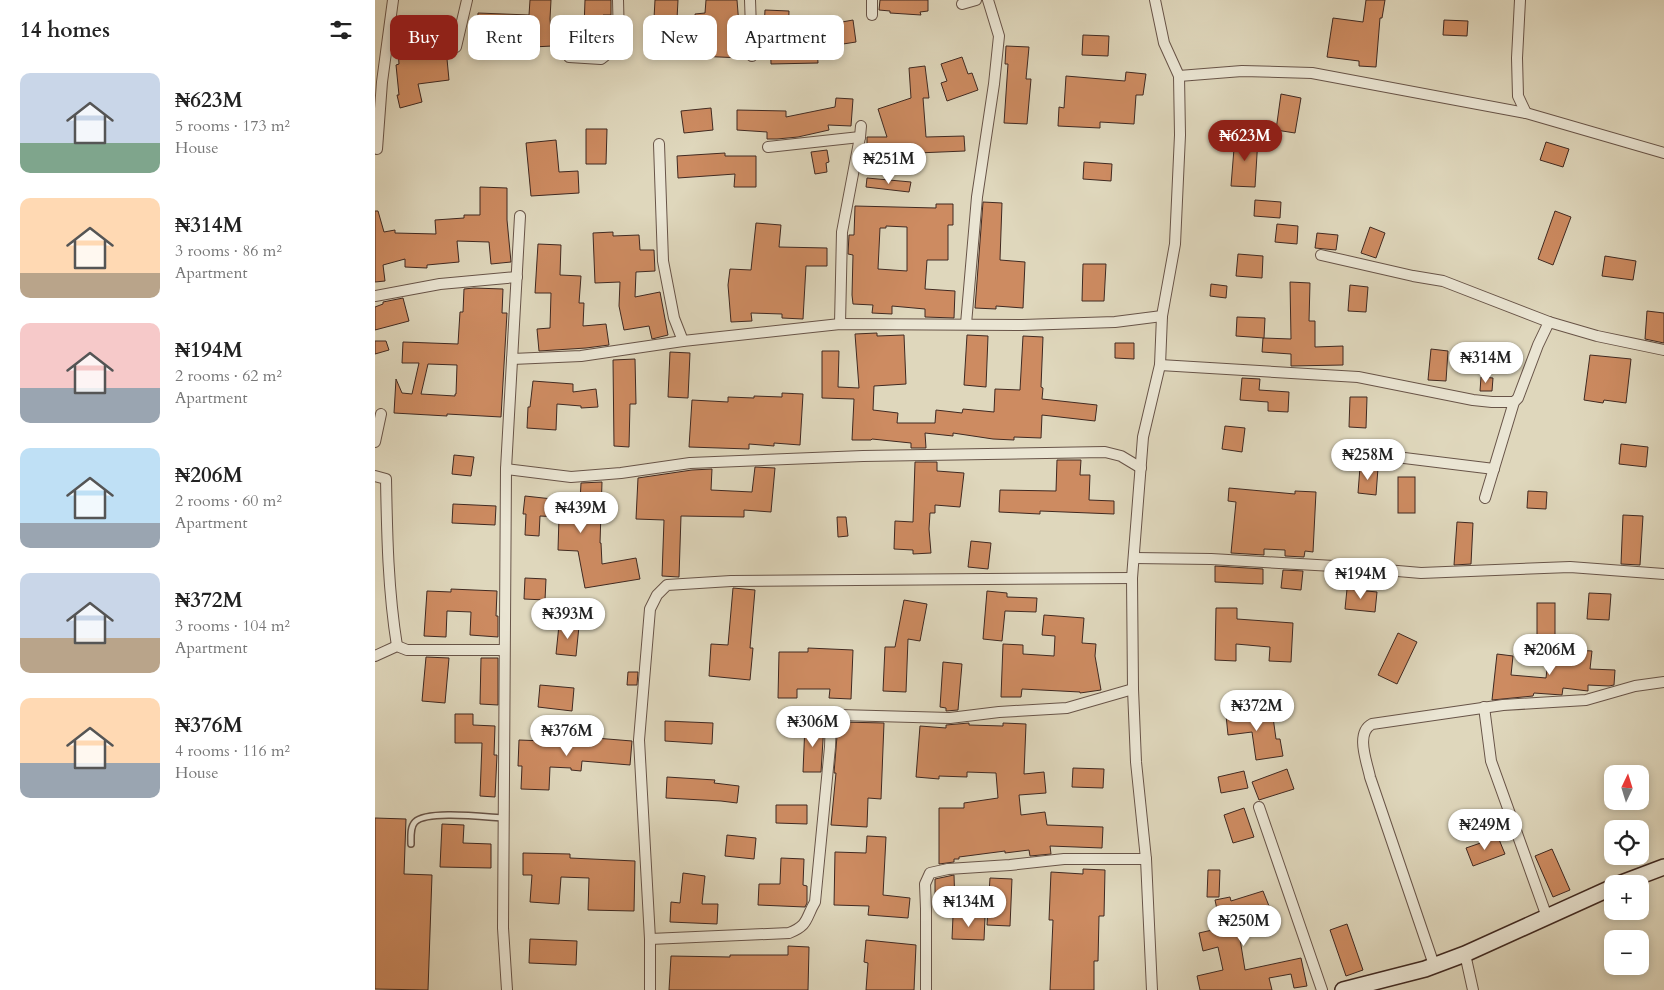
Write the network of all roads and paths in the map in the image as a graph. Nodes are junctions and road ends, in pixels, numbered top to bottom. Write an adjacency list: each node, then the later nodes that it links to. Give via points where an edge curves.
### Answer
1 (393, 0): 19 (street)
2 (467, 0): 14 (street)
3 (618, 0): 11 (street)
4 (749, 0): 12 (street)
5 (872, 0): 13 (street)
6 (976, 0): 10 (street)
7 (988, 0): 28 (street, via 999,36 977,197)
8 (1155, 0): 15 (street, via 1164,43)
9 (1520, 0): 16 (street, via 1518,96)
10 (962, 4)
11 (618, 15)
12 (750, 15)
13 (872, 15)
14 (458, 38)
15 (1179, 76): 16 (street, via 1242,71 1312,73); 25 (street, via 1175,244)
16 (1526, 113): 20 (street)
17 (659, 144): 29 (street, via 663,261 674,318)
18 (768, 147): 27 (street, via 861,132 841,232)
19 (377, 149)
20 (1664, 153)
21 (520, 216): 23 (street)
22 (1321, 255): 26 (street, via 1443,281)
23 (517, 277): 24 (street, via 440,284); 31 (street)
24 (375, 296)
25 (1162, 316): 28 (street, via 1115,322); 32 (street)
26 (1549, 322): 30 (street); 33 (street)
27 (840, 324): 28 (street); 29 (street)
28 (965, 324)
29 (683, 341): 31 (street, via 581,356)
30 (1664, 350)
31 (512, 359): 38 (street)
32 (1160, 365): 33 (street, via 1358,377 1473,400); 37 (street, via 1143,437)
33 (1514, 402): 39 (street)
34 (381, 414): 35 (street)
35 (375, 442)
36 (1389, 456): 39 (street)
37 (1141, 468): 38 (street, via 1121,456 1105,452 690,463 571,477); 42 (street)
38 (507, 469): 46 (street)
39 (1494, 469): 41 (street)
40 (375, 476): 45 (street, via 386,479 387,555)
41 (1485, 498)
42 (1134, 558): 43 (street, via 1211,559 1421,573 1570,567); 44 (street)
43 (1664, 574)
44 (1132, 578): 49 (street); 59 (street, via 731,581 667,585 650,609 639,740)
45 (397, 646): 46 (street, via 407,650); 47 (street)
46 (504, 650): 52 (street)
47 (375, 656)
48 (1664, 682): 50 (street, via 1635,686 1586,700)
49 (1133, 690): 54 (street); 59 (street, via 1067,708 950,718 835,717 831,720 815,902 806,922 789,933)
50 (1484, 707): 58 (street, via 1491,761); 61 (street, via 1371,724 1363,734 1370,777)
51 (1259, 807): 66 (street)
52 (504, 818): 53 (lane, via 425,816 415,821); 62 (street, via 503,928)
53 (411, 844)
54 (1146, 860): 64 (street, via 1063,859 930,873 925,884); 65 (street)
55 (1664, 867): 56 (street)
56 (1643, 875)
57 (1604, 891): 58 (street)
58 (1547, 917): 60 (street)
59 (650, 939): 63 (street)
60 (1465, 954): 61 (street); 68 (street)
61 (1434, 965): 67 (street)
62 (507, 990)
63 (650, 990)
64 (926, 990)
65 (1152, 990)
66 (1322, 990)
67 (1343, 990)
68 (1473, 990)

